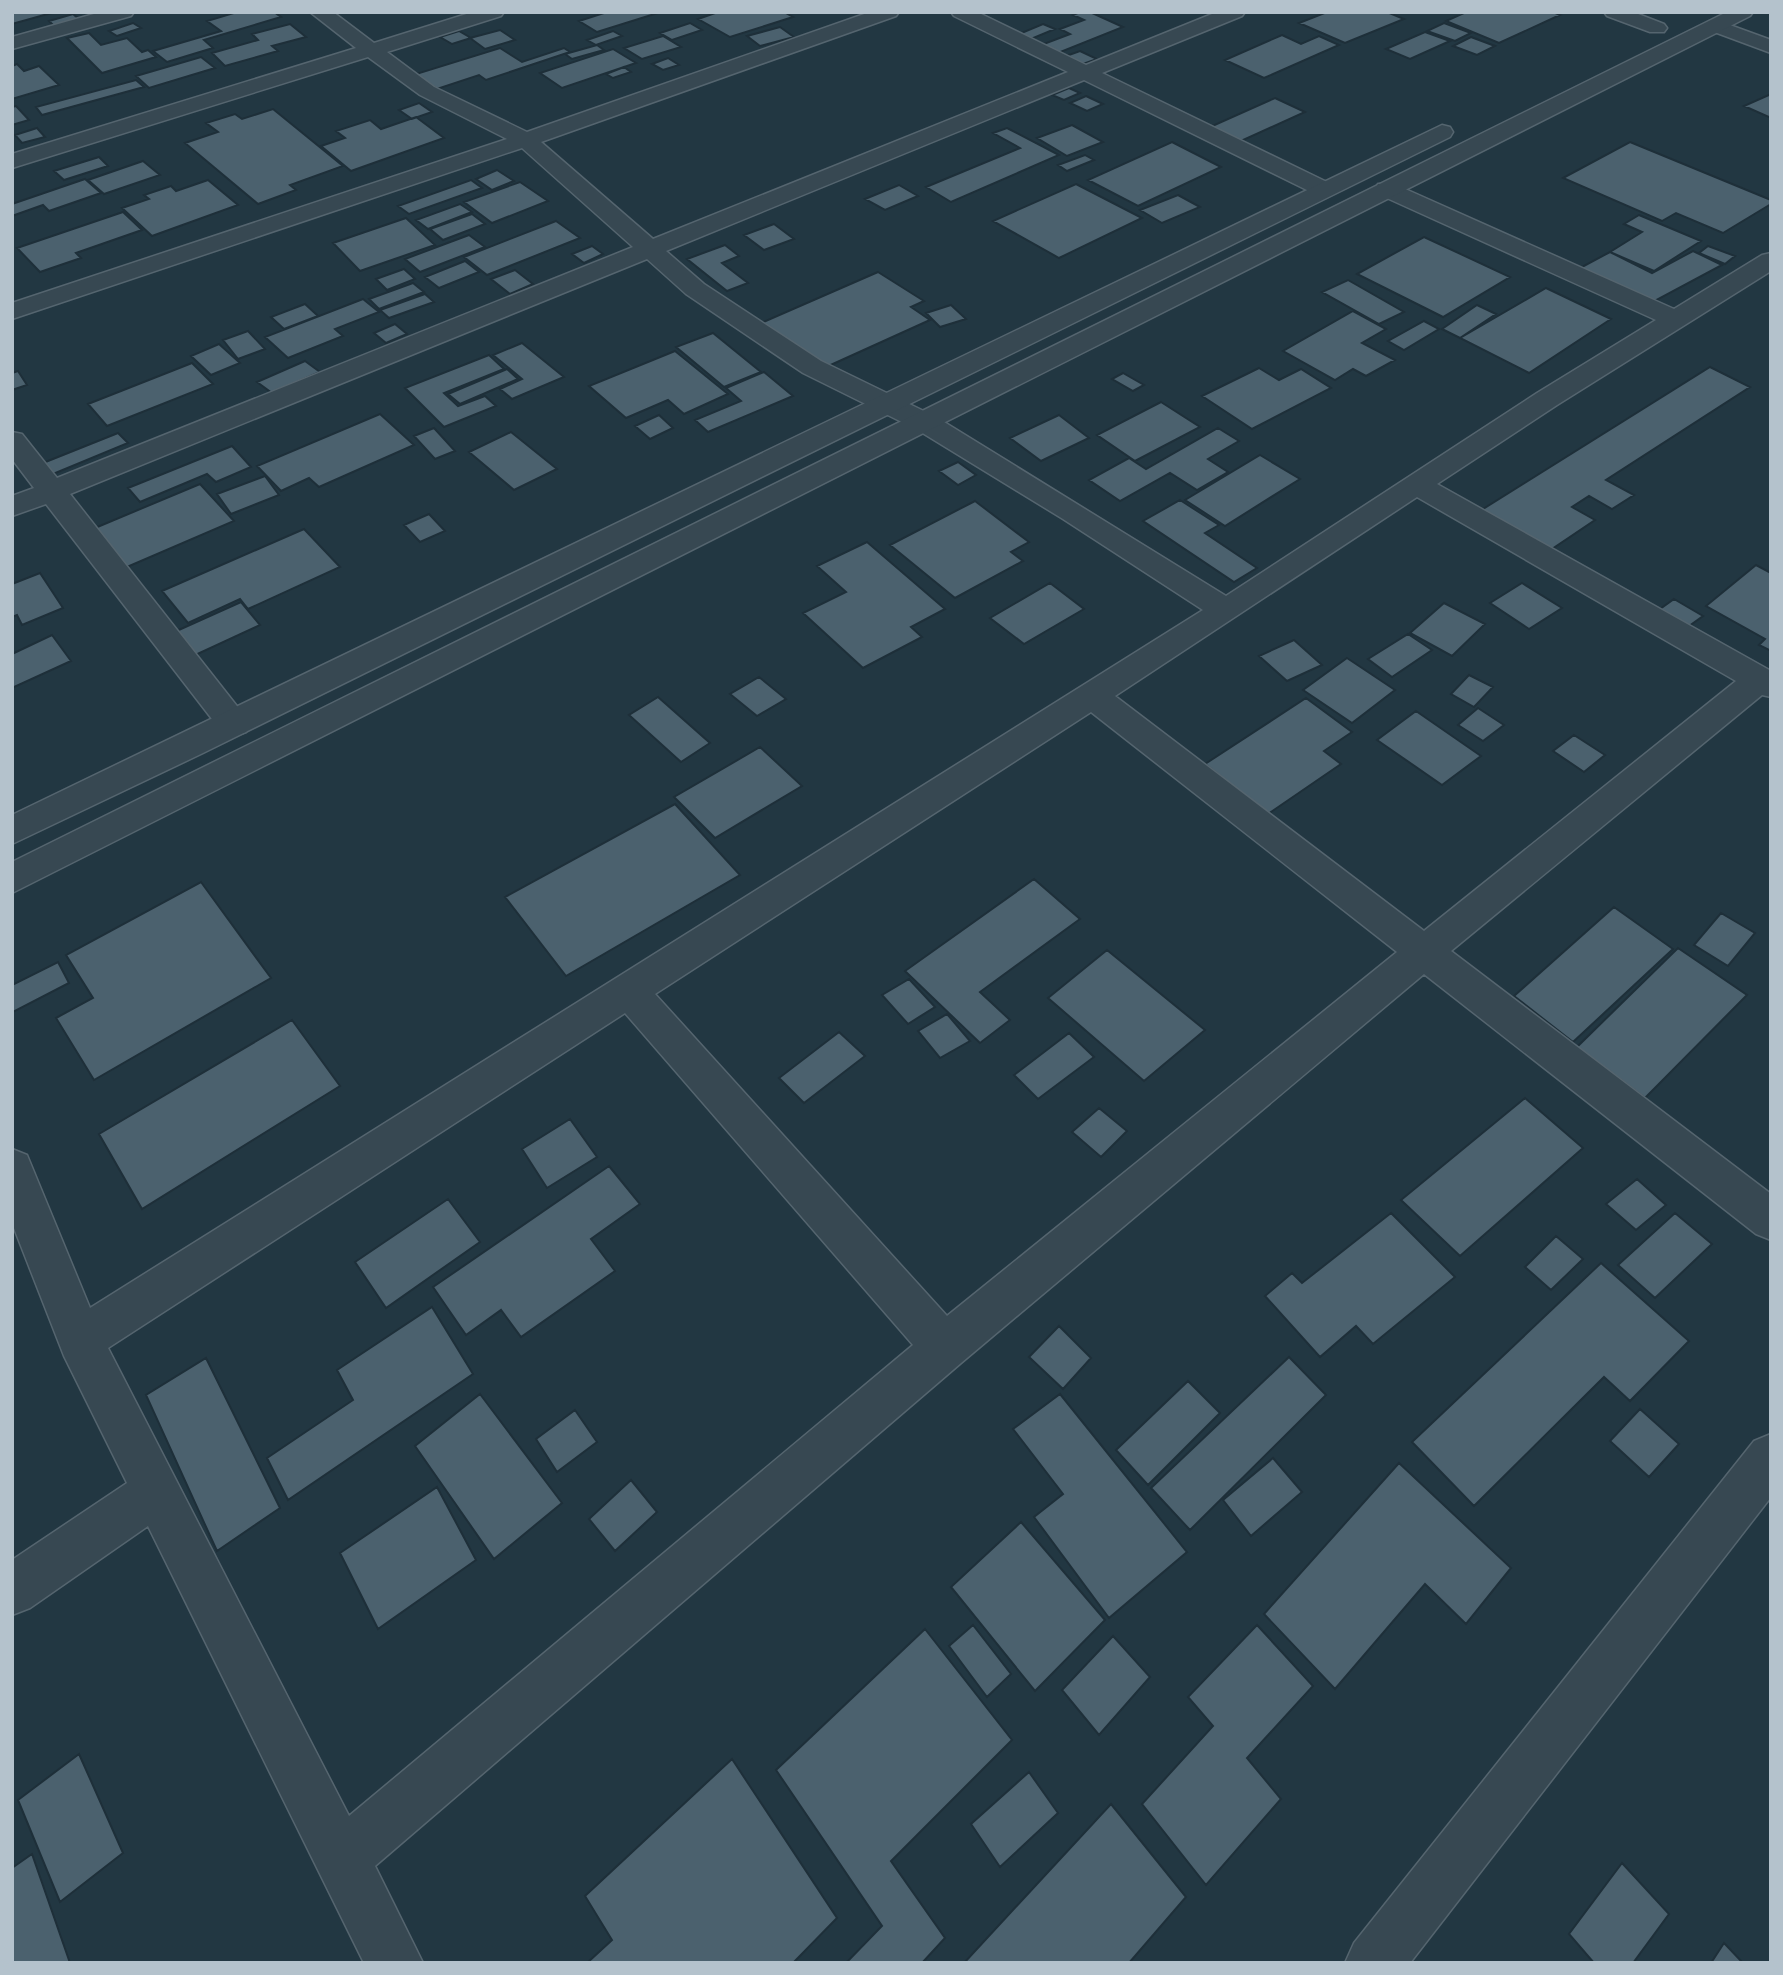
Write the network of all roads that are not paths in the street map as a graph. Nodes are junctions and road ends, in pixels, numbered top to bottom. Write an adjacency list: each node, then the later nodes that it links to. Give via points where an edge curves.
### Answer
1 (124, 12): 12 (street)
2 (320, 12): 14 (street)
3 (494, 12): 14 (street)
4 (889, 12): 18 (street)
5 (961, 12): 15 (street)
6 (1235, 12): 15 (street)
7 (1614, 12): 11 (street)
8 (1690, 12): 11 (street)
9 (1743, 12): 10 (street)
10 (1716, 26): 13 (street); 21 (street)
11 (1657, 28): 16 (street)
12 (12, 43)
13 (1771, 47)
14 (373, 50): 18 (street, via 428,91); 19 (street)
15 (1086, 73): 20 (street); 22 (street)
16 (1524, 93)
17 (1464, 122): 20 (street)
18 (526, 140): 22 (street); 24 (street)
19 (12, 161)
20 (1323, 189): 26 (street)
21 (1386, 190): 25 (street); 27 (street)
22 (651, 250): 26 (street, via 695,289 754,329); 30 (street)
23 (1771, 260): 25 (street)
24 (12, 311)
25 (1674, 319): 29 (street)
26 (883, 403): 27 (street); 35 (street)
27 (926, 423): 32 (street); 37 (street)
28 (12, 440): 30 (street)
29 (1417, 485): 32 (street); 33 (street)
30 (54, 491): 31 (street); 35 (street)
31 (12, 507)
32 (1226, 610): 34 (street)
33 (1765, 682): 38 (street)
34 (1091, 695): 38 (street); 39 (street)
35 (234, 724): 36 (street)
36 (12, 831)
37 (12, 879)
38 (1424, 952): 41 (street); 43 (street)
39 (629, 991): 42 (street); 43 (street)
40 (12, 1168): 42 (street)
41 (1771, 1220)
42 (80, 1340): 45 (street)
43 (945, 1348): 47 (street)
44 (1771, 1458): 49 (street)
45 (155, 1492): 46 (street); 47 (street)
46 (12, 1590)
47 (340, 1860): 48 (street)
48 (394, 1963)
49 (1374, 1963)

